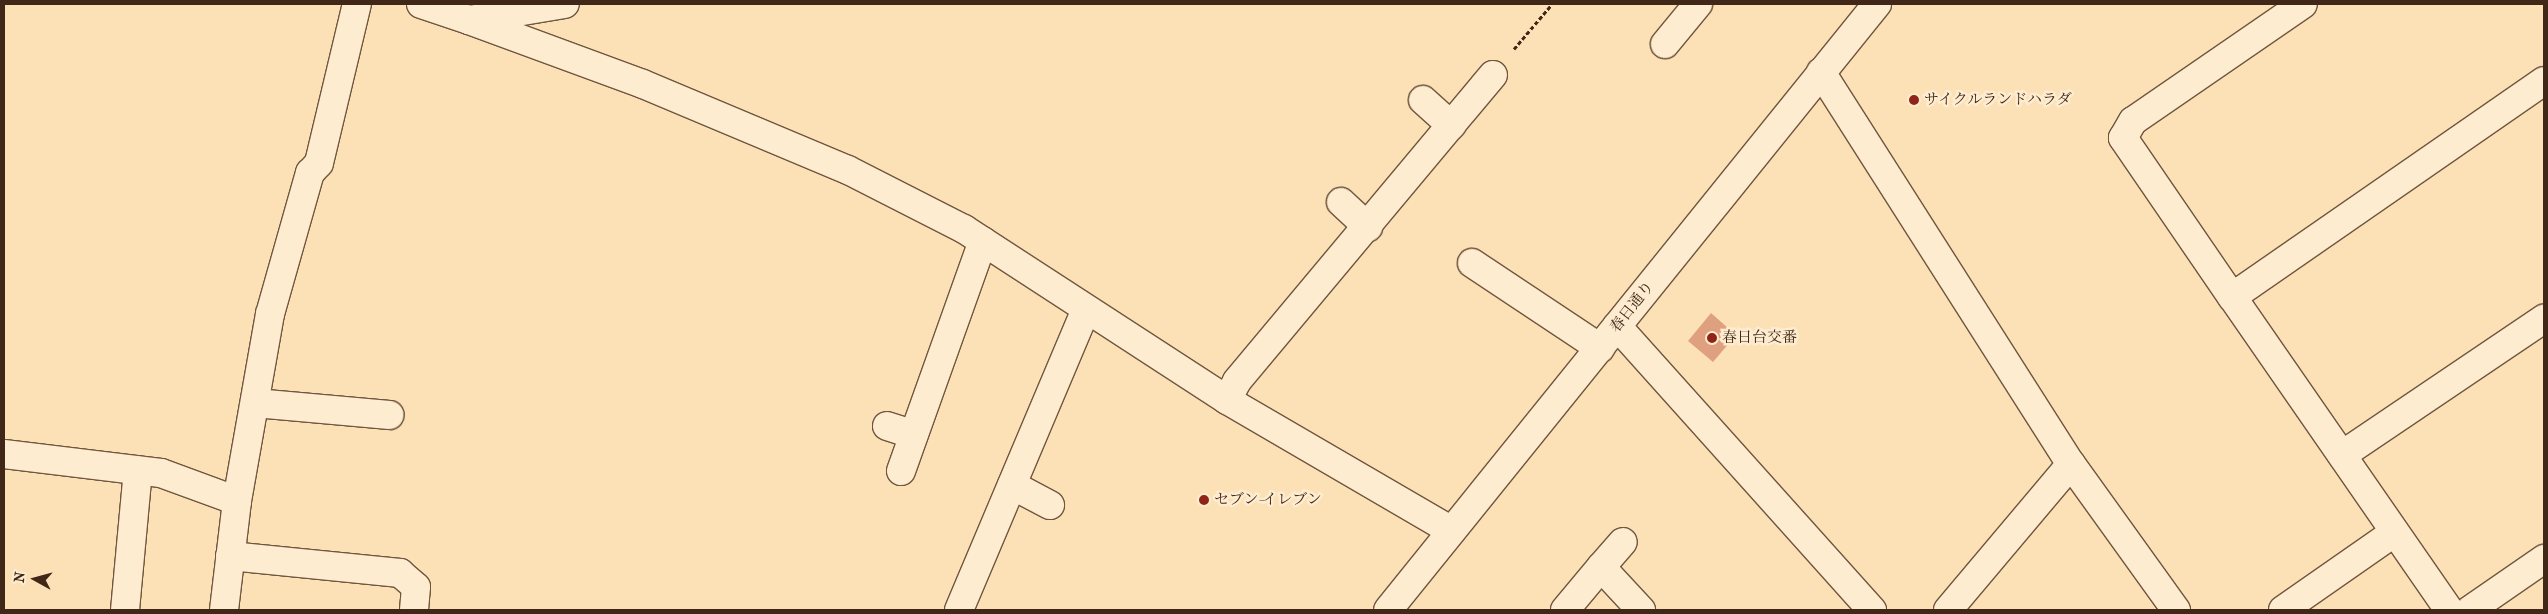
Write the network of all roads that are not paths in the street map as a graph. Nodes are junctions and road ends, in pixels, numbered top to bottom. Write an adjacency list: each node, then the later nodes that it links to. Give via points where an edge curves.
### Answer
1 (356, 4): 24 (street, via 319,164 310,173 270,314)
2 (421, 4): 7 (street)
3 (565, 4): 7 (street)
4 (1877, 4): 9 (street, 春日通り)
5 (2303, 4): 18 (street, via 2132,121 2122,138)
6 (1695, 5): 8 (street)
7 (469, 20): 16 (street, via 643,84 848,170)
8 (1665, 44)
9 (1820, 72): 21 (street, 春日通り); 30 (street)
10 (1493, 75): 13 (street)
11 (2544, 81): 18 (street)
12 (1423, 100): 13 (street)
13 (1451, 125): 15 (street)
14 (1341, 202): 15 (street)
15 (1368, 227): 23 (street, via 1238,381)
16 (983, 241): 19 (street); 27 (street)
17 (1472, 262): 22 (street)
18 (2232, 297): 29 (street)
19 (1085, 311): 23 (street); 33 (street)
20 (2544, 319): 29 (street)
21 (1617, 326): 22 (street, 春日通り); 49 (street)
22 (1600, 348): 36 (street, 春日通り)
23 (1227, 400): 36 (street)
24 (254, 403): 25 (street); 34 (street)
25 (389, 415)
26 (887, 426): 27 (street)
27 (914, 435): 32 (street)
28 (4, 454): 31 (street)
29 (2342, 455): 37 (street)
30 (2071, 464): 50 (street); 51 (street)
31 (138, 471): 34 (street, via 161,474); 43 (street)
32 (900, 471)
33 (1012, 485): 35 (street); 46 (street)
34 (236, 501): 39 (street)
35 (1050, 505)
36 (1452, 531): 42 (street, 春日通り)
37 (2395, 532): 52 (street); 53 (street)
38 (1623, 542): 41 (street)
39 (230, 556): 44 (street); 45 (street, via 400,573 416,587)
40 (2544, 559): 54 (street)
41 (1601, 567): 47 (street); 48 (street)
42 (1402, 605)
43 (125, 610)
44 (224, 610)
45 (414, 610)
46 (959, 610)
47 (1565, 610)
48 (1641, 610)
49 (1872, 610)
50 (1948, 610)
51 (2176, 610)
52 (2283, 610)
53 (2449, 610)
54 (2470, 610)

